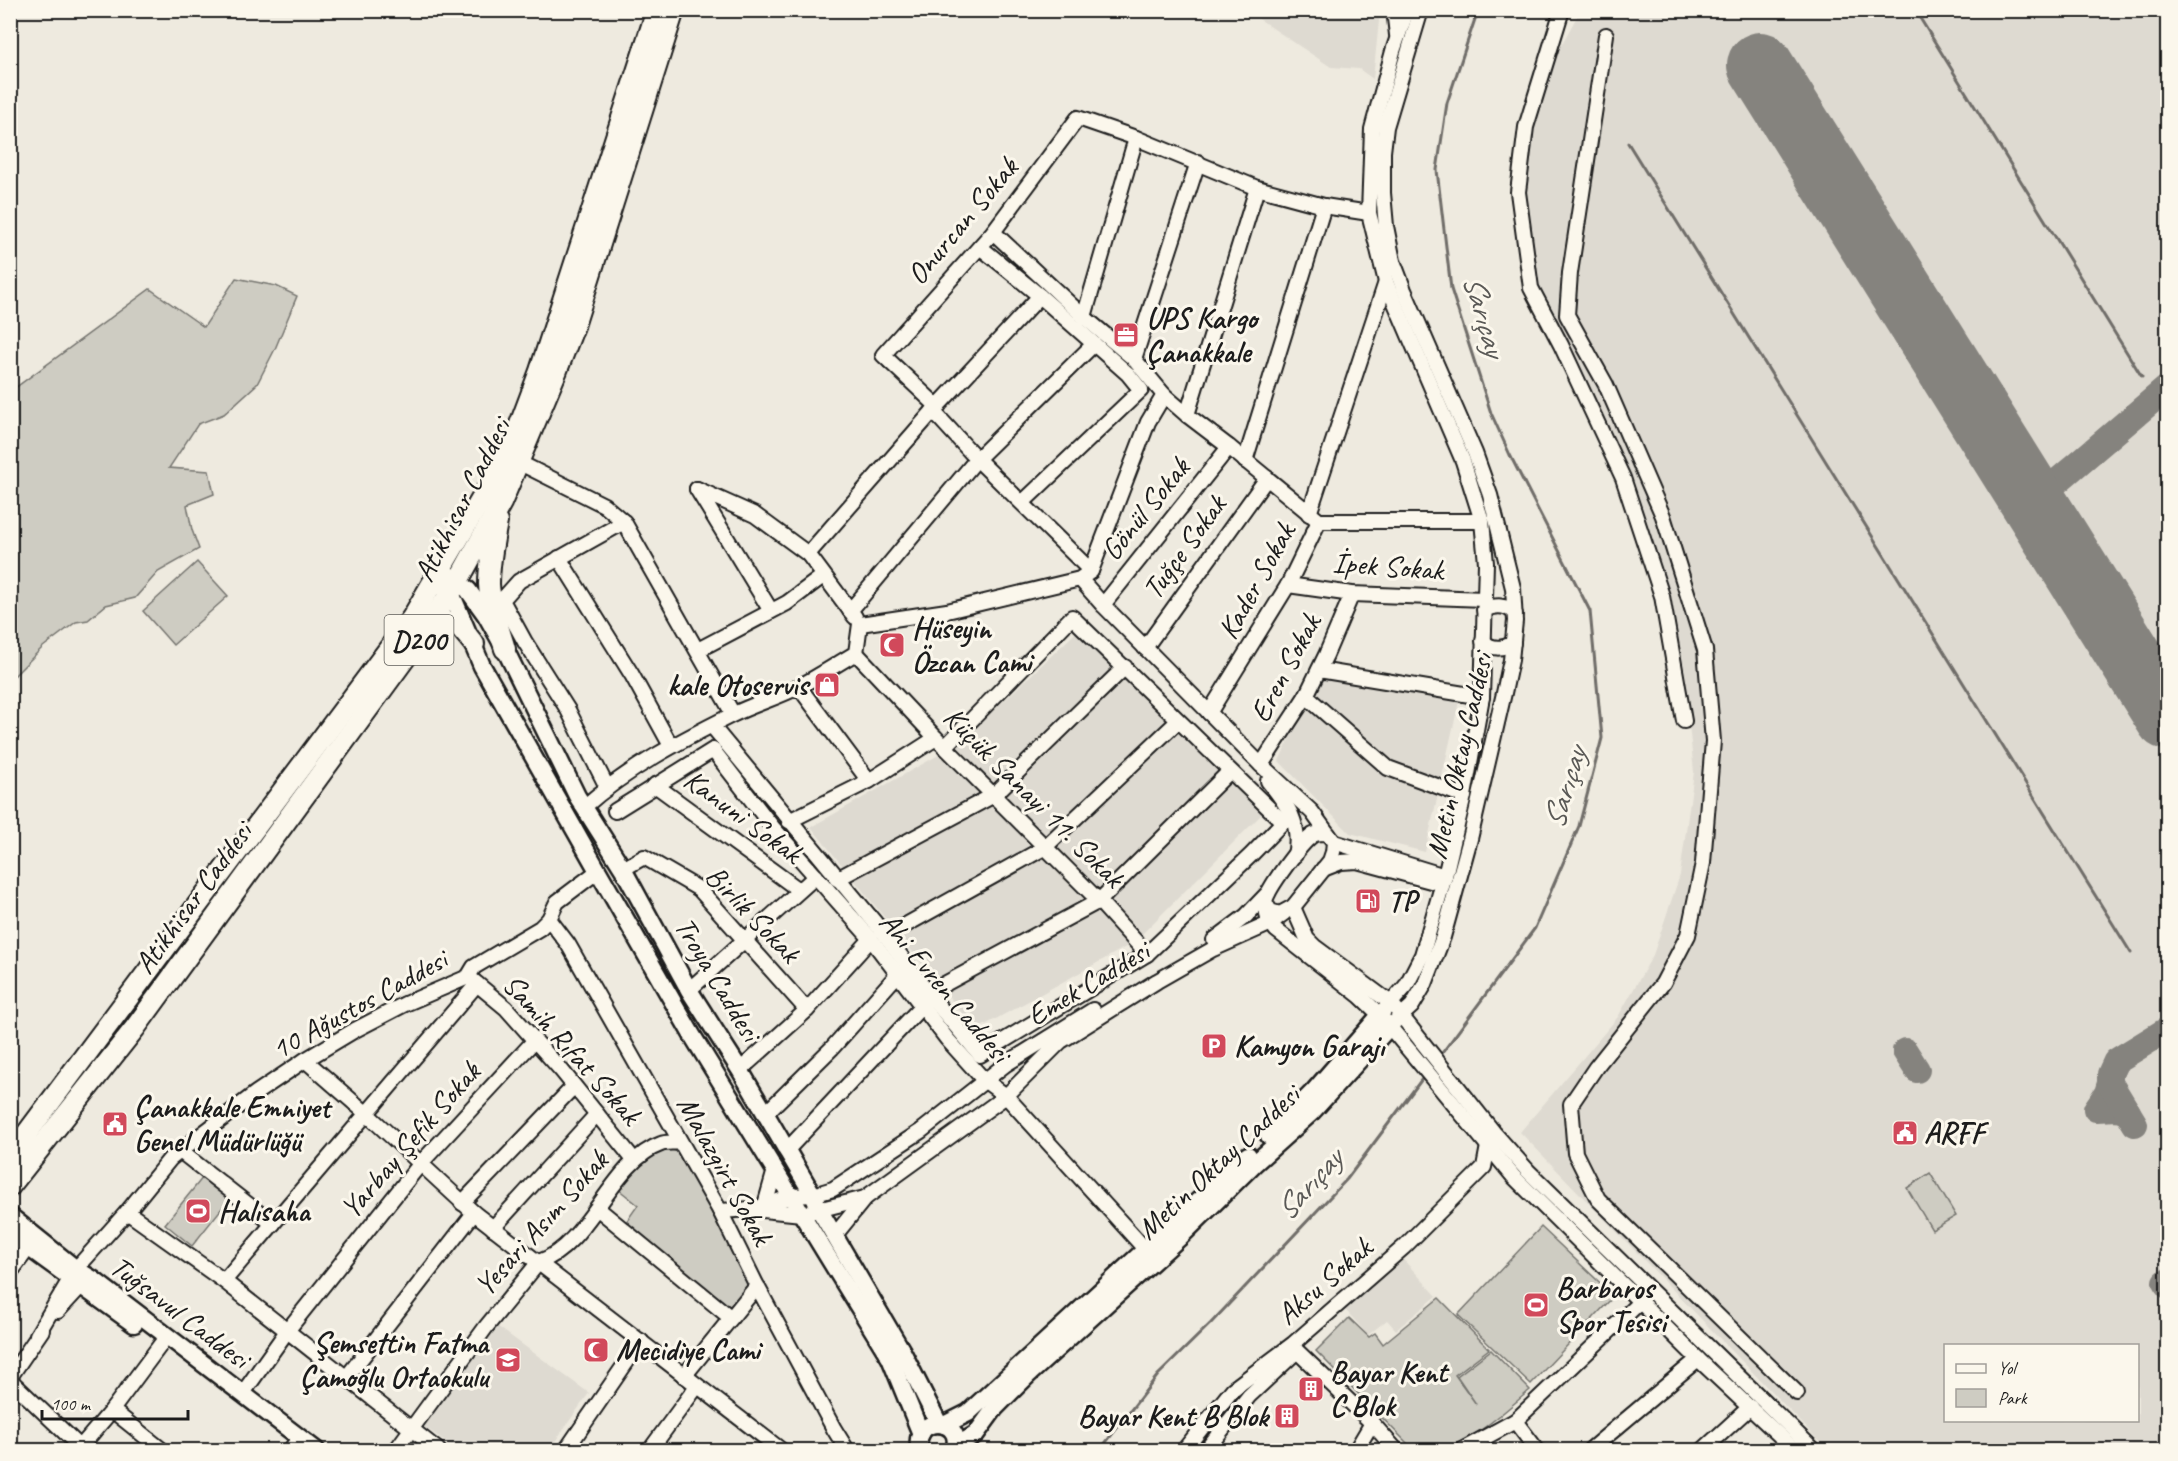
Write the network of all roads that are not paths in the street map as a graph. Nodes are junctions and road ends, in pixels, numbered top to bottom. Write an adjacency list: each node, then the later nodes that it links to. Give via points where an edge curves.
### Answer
1 (657, 10): 38 (highway, Atikhisar Caddesi / D200, via 540,371 519,427)
2 (674, 10): 27 (highway, Atikhisar Caddesi / D200, via 574,326)
3 (1394, 10): 8 (street)
4 (1407, 10): 8 (street, Metin Oktay Caddesi)
5 (1421, 10): 45 (street, Metin Oktay Caddesi, via 1386,128 1386,226 1404,290 1490,495 1513,588)
6 (1562, 10): 63 (street, via 1526,127 1518,192 1531,288 1623,478 1662,596)
7 (1606, 35): 155 (street, via 1567,315 1606,385 1663,516 1705,650 1713,741 1703,862 1688,935 1663,983 1571,1104 1575,1153 1598,1199)
8 (1397, 40): 13 (street, Metin Oktay Caddesi, via 1372,129)
9 (1136, 138): 10 (street); 14 (street, Onurcan Sokak, via 1078,118); 18 (street)
10 (1198, 162): 11 (street); 20 (street)
11 (1257, 188): 12 (street); 23 (street)
12 (1324, 206): 13 (street); 26 (street)
13 (1369, 213): 16 (street, Metin Oktay Caddesi)
14 (993, 232): 15 (street, Onurcan Sokak); 18 (street)
15 (980, 247): 17 (street); 22 (street, Onurcan Sokak, via 883,355)
16 (1386, 282): 31 (street); 32 (street, Metin Oktay Caddesi, via 1463,461)
17 (1040, 296): 19 (street); 22 (street)
18 (1084, 317): 20 (street)
19 (1094, 344): 25 (street); 29 (street, via 1142,390)
20 (1134, 359): 21 (street)
21 (1164, 395): 23 (street); 36 (street, via 1149,422)
22 (935, 409): 25 (street); 34 (street)
23 (1187, 415): 24 (street)
24 (1229, 447): 26 (street); 42 (street, Gönül Sokak)
25 (977, 459): 29 (street); 44 (street)
26 (1245, 461): 28 (street)
27 (518, 462): 30 (highway, Atikhisar Caddesi / D200); 33 (street, via 604,505)
28 (1267, 478): 31 (street); 51 (street, Tuğçe Sokak)
29 (1023, 502): 36 (street)
30 (501, 503): 38 (highway, Atikhisar Caddesi / D200); 52 (highway, via 490,556 489,586)
31 (1314, 518): 32 (street, Kader Sokak); 39 (street, Kader Sokak)
32 (1482, 521): 41 (street, Metin Oktay Caddesi)
33 (624, 522): 35 (street); 53 (street)
34 (808, 554): 37 (street); 43 (street, via 755,515 697,489)
35 (559, 558): 66 (street); 71 (street, via 519,581 502,600 568,710)
36 (1086, 575): 42 (street); 46 (street, via 947,611)
37 (823, 576): 43 (street); 44 (street)
38 (446, 582): 47 (highway, Atikhisar Caddesi / D200); 50 (main road, Troya Caddesi); 52 (main road, Troya Caddesi, via 468,590); 115 (highway, Atikhisar Caddesi / D200, via 406,627)
39 (1288, 585): 40 (street, İpek Sokak); 60 (street, Kader Sokak)
40 (1352, 594): 41 (street, İpek Sokak); 56 (street, Eren Sokak)
41 (1484, 604): 45 (street, İpek Sokak, via 1507,607); 48 (street, Metin Oktay Caddesi)
42 (1103, 605): 51 (street)
43 (771, 611): 53 (street)
44 (850, 611): 46 (street)
45 (1515, 614): 49 (street, Metin Oktay Caddesi)
46 (860, 624): 54 (street)
47 (428, 628): 50 (highway, via 447,621 458,626); 119 (highway, Atikhisar Caddesi / D200, via 135,1028)
48 (1483, 641): 49 (street, via 1500,648); 59 (street, Metin Oktay Caddesi)
49 (1513, 643): 101 (street, Metin Oktay Caddesi, via 1470,839 1443,937 1412,1006)
50 (474, 644): 82 (main road, Troya Caddesi, via 503,705)
51 (1145, 648): 60 (street)
52 (505, 649): 74 (main road, Troya Caddesi)
53 (698, 650): 61 (street)
54 (856, 653): 57 (street); 65 (street, Küçük Sanayi 11. Sokak)
55 (1125, 667): 62 (street); 65 (street, via 1072,617); 72 (street)
56 (1319, 670): 58 (street, Eren Sokak); 59 (street)
57 (799, 687): 61 (street); 69 (street)
58 (1306, 696): 67 (street, Eren Sokak); 73 (street, via 1388,768)
59 (1482, 696): 73 (street, Metin Oktay Caddesi)
60 (1209, 713): 67 (street)
61 (733, 714): 64 (street)
62 (1178, 721): 68 (street); 78 (street)
63 (1684, 721)
64 (712, 726): 66 (street); 76 (street)
65 (940, 743): 69 (street); 72 (street, Küçük Sanayi 11. Sokak)
66 (671, 746): 71 (street)
67 (1261, 765): 77 (street, via 1312,812); 79 (street, via 1294,818 1298,844)
68 (1229, 772): 88 (street); 95 (street, via 1283,822)
69 (869, 781): 76 (street)
70 (655, 784): 75 (street); 83 (street, Ahi Evren Caddesi, via 713,750); 86 (street, Kanuni Sokak)
71 (607, 787): 74 (street)
72 (994, 795): 78 (street, Küçük Sanayi 11. Sokak); 84 (street)
73 (1464, 796): 85 (street, Metin Oktay Caddesi)
74 (584, 807): 80 (main road, Troya Caddesi)
75 (615, 811)
76 (789, 821): 84 (street)
77 (1331, 838): 79 (street, Emek Caddesi, via 1323,833 1313,835); 81 (street, via 1332,857); 85 (street)
78 (1044, 848): 88 (street, Küçük Sanayi 11. Sokak); 92 (street)
79 (1295, 856): 87 (street, Emek Caddesi)
80 (623, 869): 93 (street, Birlik Sokak, via 644,857 699,888); 98 (main road, Troya Caddesi)
81 (1323, 869): 85 (street, via 1358,861); 89 (street)
82 (598, 871): 90 (street, 10 Ağustos Caddesi, via 557,902); 118 (main road, Troya Caddesi)
83 (816, 876): 86 (street); 94 (street, Ahi Evren Caddesi)
84 (837, 879): 92 (street)
85 (1443, 880): 101 (street, Metin Oktay Caddesi, via 1422,955)
86 (799, 890): 93 (street)
87 (1266, 898): 89 (street, via 1267,907 1274,914); 91 (street); 105 (street, Emek Caddesi, via 1220,937 1071,1023)
88 (1099, 901): 95 (street, Küçük Sanayi 11. Sokak); 99 (street)
89 (1288, 910): 91 (street); 101 (street, via 1307,939)
90 (549, 918): 97 (street, 10 Ağustos Caddesi, via 540,928 474,967); 112 (street, Malazgirt Sokak, via 568,944)
91 (1270, 922): 101 (street, via 1360,996); 107 (street, via 1213,949 1061,1041)
92 (886, 936): 99 (street)
93 (745, 938): 98 (street); 100 (street, Birlik Sokak)
94 (871, 939): 96 (street, Ahi Evren Caddesi); 100 (street)
95 (1148, 954): 99 (street, via 980,1055)
96 (897, 975): 99 (street, Ahi Evren Caddesi); 110 (street, via 832,1048)
97 (473, 980): 102 (street, Samih Rıfat Sokak, via 506,1008); 103 (street, 10 Ağustos Caddesi, via 405,1004); 108 (street)
98 (689, 990): 104 (main road, Troya Caddesi)
99 (925, 999): 105 (street, Ahi Evren Caddesi, via 947,1039); 114 (street)
100 (807, 1010): 104 (street)
101 (1394, 1018): 111 (street); 137 (main road, Metin Oktay Caddesi); 166 (main road, Metin Oktay Caddesi, via 1311,1113 1028,1375 976,1434)
102 (534, 1041): 106 (street, Samih Rıfat Sokak); 117 (street, Yarbay Şefik Sokak)
103 (305, 1060): 108 (street); 113 (street, 10 Ağustos Caddesi)
104 (740, 1070): 110 (main road, Troya Caddesi)
105 (984, 1080): 107 (street, Ahi Evren Caddesi); 120 (street, Emek Caddesi, via 921,1131 833,1189)
106 (574, 1086): 109 (street, Samih Rıfat Sokak); 123 (street)
107 (1006, 1096): 122 (street); 137 (street, Ahi Evren Caddesi)
108 (367, 1114): 117 (street); 132 (street)
109 (597, 1114): 116 (street, Samih Rıfat Sokak); 133 (street)
110 (765, 1114): 114 (main road, Troya Caddesi)
111 (1492, 1140): 143 (street, via 1513,1176); 175 (street, Aksu Sokak, via 1484,1167 1412,1239 1293,1344 1233,1389); 184 (street)
112 (679, 1142): 116 (street, Yesari Asım Sokak, via 661,1144); 126 (street, Malazgirt Sokak)
113 (180, 1151): 128 (street, 10 Ağustos Caddesi); 132 (street)
114 (786, 1151): 120 (main road, Troya Caddesi)
115 (10, 1156)
116 (634, 1160): 125 (street, Yesari Asım Sokak)
117 (420, 1163): 123 (street); 145 (street, Yarbay Şefik Sokak)
118 (775, 1170): 121 (main road, Troya Caddesi); 124 (street)
119 (10, 1186)
120 (808, 1187): 121 (street, Emek Caddesi); 127 (main road, Troya Caddesi)
121 (792, 1196): 124 (street, Emek Caddesi); 130 (main road, Troya Caddesi)
122 (865, 1198): 127 (street); 135 (street)
123 (462, 1203): 129 (street)
124 (759, 1207): 126 (street); 130 (street)
125 (597, 1208): 138 (street, Yesari Asım Sokak, via 552,1258); 144 (street)
126 (720, 1211): 142 (street, Malazgirt Sokak)
127 (820, 1211): 130 (street); 135 (main road, Troya Caddesi)
128 (127, 1212): 140 (street, 10 Ağustos Caddesi); 141 (street)
129 (474, 1213): 133 (street); 152 (street)
130 (802, 1214): 163 (main road, Troya Caddesi, via 890,1358)
131 (10, 1216): 140 (main road, Tuğsavul Caddesi)
132 (273, 1224): 141 (street)
133 (493, 1228): 138 (street)
134 (10, 1234): 136 (main road)
135 (835, 1235): 160 (main road, Troya Caddesi)
136 (29, 1247): 139 (street); 140 (main road)
137 (1146, 1250): 160 (main road, Metin Oktay Caddesi, via 968,1413)
138 (539, 1262): 146 (street); 161 (street, Yesari Asım Sokak)
139 (10, 1273)
140 (76, 1278): 147 (main road); 149 (street, 10 Ağustos Caddesi, via 37,1335); 154 (main road, Tuğsavul Caddesi, via 94,1280)
141 (224, 1281): 145 (street)
142 (757, 1286): 144 (street); 174 (street, Malazgirt Sokak)
143 (1641, 1301): 148 (street); 158 (street)
144 (731, 1318): 150 (street)
145 (286, 1331): 152 (street); 154 (street, Yarbay Şefik Sokak)
146 (641, 1341): 150 (street); 171 (street)
147 (161, 1344): 157 (street); 165 (main road)
148 (1698, 1359): 156 (street); 181 (street)
149 (14, 1360): 151 (street, 10 Ağustos Caddesi)
150 (684, 1376): 153 (street)
151 (10, 1378): 164 (street)
152 (346, 1378): 161 (street)
153 (697, 1386): 162 (street); 172 (street)
154 (243, 1393): 168 (main road, Tuğsavul Caddesi)
155 (1797, 1393)
156 (1750, 1407): 182 (street); 183 (street)
157 (112, 1410): 164 (street); 167 (street)
158 (1515, 1420): 179 (street); 180 (street)
159 (1372, 1423): 176 (street, Aksu Sokak, via 1297,1351 1249,1396); 177 (street); 178 (street)
160 (942, 1424): 163 (main road, Metin Oktay Caddesi, via 928,1426); 166 (main road, Troya Caddesi, via 955,1435)
161 (411, 1430): 169 (street, Yesari Asım Sokak); 170 (street)
162 (764, 1445): 173 (street)
163 (919, 1445)
164 (79, 1449)
165 (295, 1449)
166 (955, 1449)
167 (162, 1450)
168 (316, 1450)
169 (396, 1450)
170 (438, 1450)
171 (566, 1450)
172 (650, 1450)
173 (781, 1450)
174 (847, 1450)
175 (1184, 1450)
176 (1206, 1450)
177 (1356, 1450)
178 (1396, 1450)
179 (1462, 1450)
180 (1537, 1450)
181 (1590, 1450)
182 (1703, 1450)
183 (1795, 1450)
184 (1814, 1450)

